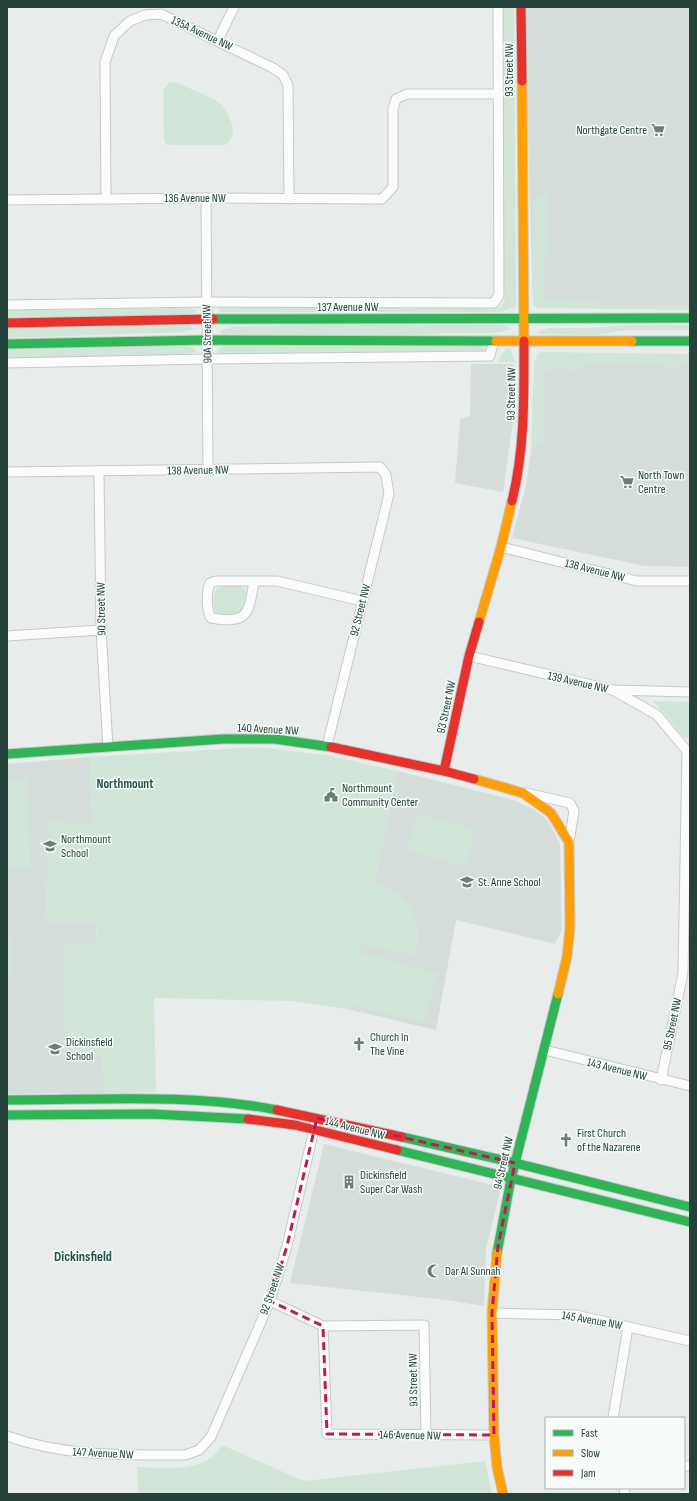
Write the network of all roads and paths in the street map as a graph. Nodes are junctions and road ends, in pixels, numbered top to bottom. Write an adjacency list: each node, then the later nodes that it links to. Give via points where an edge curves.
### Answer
1 (234, 7): 4 (street)
2 (498, 7): 5 (street, 93 Street NW)
3 (521, 7): 13 (street, 93 Street NW)
4 (218, 40): 7 (street, 135A Avenue NW, via 161,14 145,15 130,21 114,36 105,62); 8 (street, 135A Avenue NW, via 273,68 283,75 288,85)
5 (499, 94): 8 (street, 136 Avenue NW, via 407,94 396,99 393,186 382,199); 11 (street, 93 Street NW, via 499,295)
6 (206, 198): 7 (street, 136 Avenue NW); 8 (street, 136 Avenue NW); 10 (street, 90A Street NW)
7 (106, 199): 9 (street, 136 Avenue NW)
8 (289, 199)
9 (7, 200)
10 (206, 302): 11 (street, 137 Avenue NW); 12 (street, 137 Avenue NW); 15 (street, 90A Street NW)
11 (494, 303)
12 (7, 305)
13 (523, 318): 14 (street, 137 Avenue NW); 15 (street, 137 Avenue NW); 21 (street, 93 Street NW)
14 (690, 318)
15 (206, 319): 16 (street, 137 Avenue NW); 18 (street, 90A Street NW)
16 (7, 323)
17 (690, 332): 22 (street)
18 (207, 340): 19 (street); 23 (street); 24 (street, 90A Street NW)
19 (494, 340): 21 (street); 24 (street, via 490,356)
20 (690, 340): 22 (street)
21 (523, 341): 22 (street); 30 (street, 93 Street NW, via 524,402 520,448 513,497)
22 (602, 341)
23 (7, 344)
24 (207, 359): 25 (street); 26 (street, 90A Street NW)
25 (7, 363)
26 (208, 470): 27 (street, 138 Avenue NW); 29 (street, 138 Avenue NW, via 380,467)
27 (99, 471): 28 (street, 138 Avenue NW); 34 (street, 90 Street NW)
28 (7, 472)
29 (386, 475): 33 (street, 92 Street NW, via 389,494)
30 (501, 546): 32 (street, 138 Avenue NW, via 637,581); 36 (street, 93 Street NW)
31 (254, 581): 31 (street, via 210,583 208,611 211,618 237,618 245,615 249,608); 33 (street, via 277,581)
32 (690, 581)
33 (362, 601): 39 (street, 92 Street NW)
34 (101, 630): 35 (street); 40 (street, 90 Street NW)
35 (7, 636)
36 (469, 656): 37 (street, 139 Avenue NW); 43 (street, 93 Street NW)
37 (613, 690): 38 (street, 139 Avenue NW); 41 (street, 95 Street NW, via 657,715)
38 (690, 692)
39 (327, 746): 40 (street, 140 Avenue NW, via 274,739 224,739); 43 (street, 140 Avenue NW)
40 (108, 747): 42 (street, 140 Avenue NW)
41 (689, 750): 46 (street, 95 Street NW)
42 (7, 754)
43 (444, 771): 44 (street, 140 Avenue NW)
44 (523, 793): 45 (street, via 551,813); 45 (street, 94 Street NW, via 570,803 574,811)
45 (569, 842): 47 (street, 94 Street NW, via 570,927 567,957)
46 (686, 974): 48 (street, 95 Street NW)
47 (545, 1050): 48 (street, 143 Avenue NW); 54 (street, 94 Street NW)
48 (661, 1080): 49 (street, 143 Avenue NW)
49 (690, 1086)
50 (7, 1100): 52 (street, 144 Avenue NW, via 213,1102)
51 (7, 1115): 53 (street, 144 Avenue NW, via 186,1114 262,1120)
52 (317, 1118): 53 (street, 92 Street NW); 54 (street, 144 Avenue NW)
53 (314, 1130): 55 (street, 144 Avenue NW); 58 (street, 92 Street NW, via 287,1246)
54 (515, 1163): 55 (street, 94 Street NW); 56 (street, 144 Avenue NW)
55 (511, 1179): 57 (street, 144 Avenue NW); 59 (street, 94 Street NW, via 498,1247)
56 (690, 1207)
57 (690, 1222)
58 (270, 1301): 60 (street); 67 (street, 92 Street NW, via 211,1437)
59 (492, 1313): 61 (street, 145 Avenue NW, via 576,1315); 66 (street, 94 Street NW)
60 (323, 1326): 64 (street, 146 Avenue NW, via 327,1434); 64 (street, 93 Street NW, via 424,1325)
61 (628, 1327): 62 (street, 145 Avenue NW); 63 (street)
62 (690, 1341)
63 (613, 1417)
64 (426, 1435): 66 (street, 146 Avenue NW)
65 (7, 1436): 67 (street, 147 Avenue NW, via 48,1448 95,1454 185,1455)
66 (494, 1436): 68 (street, 94 Street NW)
67 (199, 1450)
68 (503, 1494)

